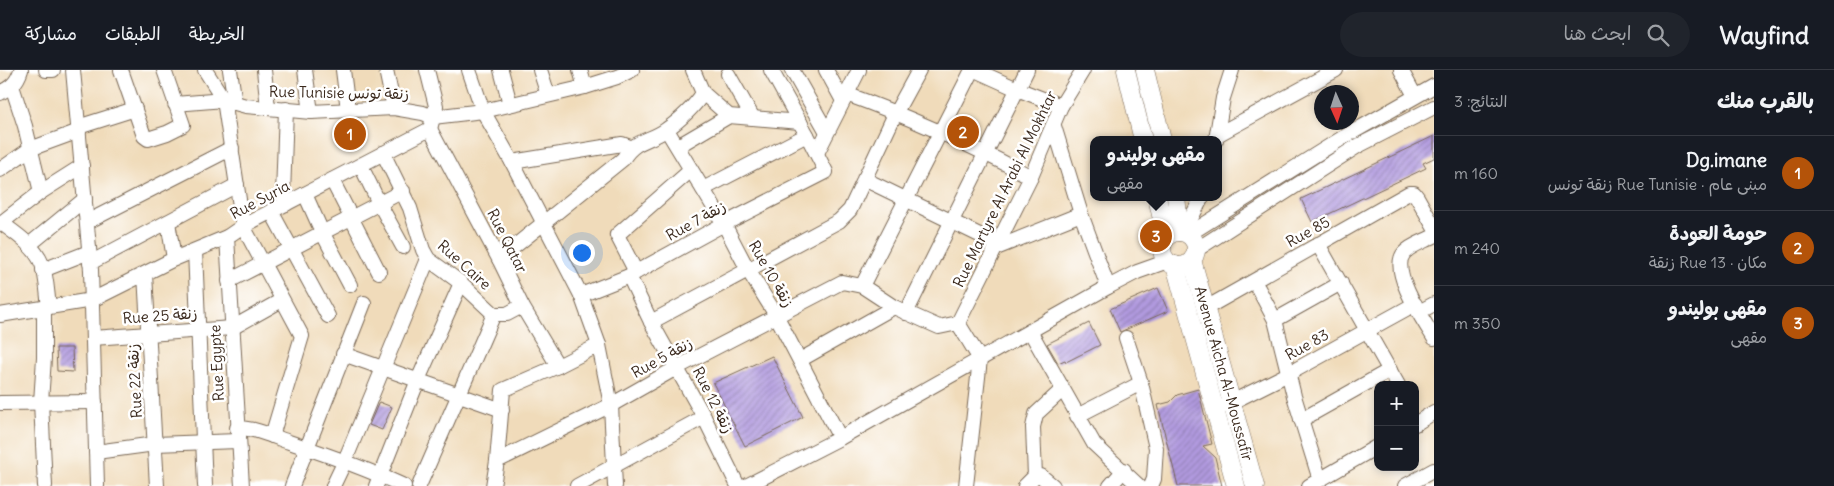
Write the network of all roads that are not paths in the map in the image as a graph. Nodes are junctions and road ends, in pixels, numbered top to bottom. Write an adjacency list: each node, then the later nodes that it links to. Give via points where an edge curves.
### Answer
1 (21, 70): 37 (street, via 19,79)
2 (46, 70): 3 (street)
3 (53, 70)
4 (72, 70): 60 (street)
5 (121, 70): 49 (street)
6 (164, 70): 43 (street)
7 (205, 70): 42 (street)
8 (230, 70): 42 (street)
9 (264, 70): 47 (street)
10 (304, 70): 53 (street)
11 (342, 70): 51 (street)
12 (386, 70): 48 (street)
13 (427, 70): 57 (street, via 436,106)
14 (469, 70): 52 (street)
15 (501, 70): 44 (street)
16 (540, 70): 40 (street)
17 (580, 70): 35 (street)
18 (632, 70): 33 (street, Rue Tunisie زنقة تونس)
19 (693, 70): 39 (street)
20 (771, 70): 59 (street)
21 (792, 70): 62 (street)
22 (826, 70): 41 (street)
23 (859, 70): 41 (street)
24 (919, 70): 54 (street)
25 (974, 70): 36 (street); 63 (street)
26 (1027, 70): 36 (street)
27 (1084, 70): 45 (street, Rue Martyre Al Arabi Al Mokhtar)
28 (1126, 70): 64 (main road)
29 (1145, 70): 65 (main road)
30 (1232, 70): 66 (street, via 1223,98)
31 (1336, 70): 67 (street)
32 (1401, 70): 38 (street)
33 (616, 73): 35 (street, Rue Tunisie زنقة تونس)
34 (728, 74): 56 (street)
35 (585, 87): 40 (street, Rue Tunisie زنقة تونس)
36 (1017, 89): 45 (street); 74 (street)
37 (6, 90): 71 (street)
38 (1425, 91): 46 (street); 113 (street, via 1344,136)
39 (703, 93): 55 (street); 61 (street)
40 (548, 95): 44 (street, Rue Tunisie زنقة تونس)
41 (844, 97): 54 (street); 62 (street)
42 (229, 102): 43 (street, Rue Tunisie زنقة تونس); 47 (street, Rue Tunisie زنقة تونس); 69 (street)
43 (175, 104): 49 (street, via 182,127 148,139 144,136)
44 (510, 104): 52 (street, Rue Tunisie زنقة تونس)
45 (1061, 106): 58 (street, Rue Martyre Al Arabi Al Mokhtar)
46 (1434, 106): 113 (street)
47 (268, 108): 50 (street, Rue Tunisie زنقة تونس)
48 (394, 108): 51 (street, Rue Tunisie زنقة تونس); 57 (street, Rue Tunisie زنقة تونس, via 423,113)
49 (136, 109): 60 (street)
50 (286, 109): 53 (street, Rue Tunisie زنقة تونس); 94 (street, via 283,196)
51 (348, 110): 53 (street, Rue Tunisie زنقة تونس)
52 (483, 111): 57 (street, Rue Tunisie زنقة تونس); 76 (street)
53 (311, 112)
54 (896, 112): 63 (street); 82 (street)
55 (729, 116): 56 (street); 68 (street)
56 (754, 118): 59 (street)
57 (431, 123): 72 (street, Rue Syria); 119 (street, Rue Qatar)
58 (1054, 126): 80 (street, Rue Martyre Al Arabi Al Mokhtar); 96 (street)
59 (804, 128): 73 (street); 84 (street)
60 (79, 129): 71 (street); 77 (street)
61 (667, 130): 68 (street, Rue 10 زنقة); 70 (street)
62 (827, 132): 73 (street)
63 (940, 132): 74 (street); 89 (street)
64 (1142, 136)
65 (1161, 136)
66 (1217, 136)
67 (1220, 136)
68 (678, 146): 79 (street, Rue 10 زنقة)
69 (232, 148): 83 (street); 99 (street)
70 (630, 148): 76 (street, via 622,144); 102 (street, via 623,159)
71 (30, 149): 75 (street); 86 (street)
72 (383, 153): 78 (street, Rue Syria); 85 (street, Rue Caire)
73 (817, 153): 103 (street, Rue 7 زنقة, via 826,172)
74 (986, 153): 80 (street); 98 (street)
75 (2, 162)
76 (512, 162): 102 (street)
77 (82, 166): 86 (street); 88 (street)
78 (361, 166): 81 (street, Rue Syria); 93 (street)
79 (692, 170): 84 (street, Rue 10 زنقة); 125 (street, Rue 12 زنقة, via 617,235)
80 (1031, 177): 111 (street, Rue Martyre Al Arabi Al Mokhtar)
81 (332, 180): 87 (street, Rue Syria); 97 (street)
82 (864, 180): 89 (street); 122 (street, via 850,210 838,221)
83 (237, 184): 100 (street); 104 (street)
84 (703, 189): 103 (street, Rue 10 زنقة)
85 (403, 191): 93 (street); 118 (street, Rue Caire)
86 (42, 192): 101 (street)
87 (305, 194): 94 (street, Rue Syria); 106 (street)
88 (85, 199): 99 (street); 110 (street)
89 (906, 200): 98 (street); 130 (street)
90 (1159, 201): 113 (main road, Avenue Aicha Al-Moussafir)
91 (1176, 201): 113 (main road, Avenue Aicha Al-Moussafir)
92 (1200, 201): 113 (street)
93 (379, 203): 97 (street); 112 (street)
94 (286, 204): 95 (street, Rue Syria)
95 (272, 211): 104 (street, Rue Syria); 114 (street)
96 (1081, 214): 111 (street); 131 (street)
97 (351, 217): 106 (street); 123 (street)
98 (952, 221): 111 (street); 142 (street)
99 (87, 222): 116 (street)
100 (168, 222): 116 (street); 117 (street)
101 (1, 223): 110 (street)
102 (543, 224): 119 (street); 133 (street)
103 (724, 224): 122 (street, Rue 10 زنقة); 125 (street, Rue 7 زنقة)
104 (243, 226): 108 (street, Rue Syria); 120 (street)
105 (1434, 227): 109 (street, Rue 85, via 1414,193 1407,194)
106 (322, 232): 114 (street); 129 (street)
107 (1434, 236): 141 (street, via 1408,249 1402,256 1403,280)
108 (226, 237): 115 (street, Rue Syria); 126 (street, Rue Egypte)
109 (1318, 244): 128 (street); 140 (street, Rue 85)
110 (28, 245): 121 (street)
111 (997, 246): 149 (street, Rue Martyre Al Arabi Al Mokhtar)
112 (403, 247)
113 (1179, 247): 131 (street); 140 (main road, Avenue Aicha Al-Moussafir); 178 (main road, Avenue Aicha Al-Moussafir)
114 (292, 248): 120 (street); 145 (street)
115 (195, 251): 117 (street, Rue Syria); 151 (street)
116 (90, 257): 121 (street); 134 (street)
117 (174, 259): 124 (street, Rue Syria)
118 (428, 259): 127 (street, Rue Caire); 163 (street)
119 (499, 259): 138 (street, Rue Qatar)
120 (262, 264): 126 (street); 135 (street)
121 (43, 270): 139 (street)
122 (748, 270): 146 (street, Rue 10 زنقة); 148 (street)
123 (379, 272)
124 (145, 274): 134 (street, Rue Syria); 154 (street, Rue 22 زنقة)
125 (633, 274): 133 (street, Rue 7 زنقة); 148 (street, Rue 12 زنقة)
126 (229, 281): 150 (street, Rue Egypte)
127 (461, 283): 143 (street, Rue Caire); 167 (street)
128 (1341, 284): 147 (street); 152 (street)
129 (350, 285)
130 (862, 286): 142 (street); 146 (street, Rue 5 زنقة, via 842,282)
131 (1108, 287): 153 (street)
132 (1258, 288): 147 (street)
133 (581, 296): 158 (street)
134 (92, 300): 139 (street, Rue Syria); 155 (street)
135 (282, 300): 150 (street, Rue 25 زنقة); 185 (street, via 302,336)
136 (364, 303): 159 (street)
137 (1434, 304): 141 (street, Rue 83)
138 (522, 306): 143 (street, via 507,314); 162 (street, Rue Qatar)
139 (47, 307): 144 (street, Rue Syria); 172 (street)
140 (1206, 308): 175 (main road, Avenue Aicha Al-Moussafir)
141 (1417, 308): 152 (street, Rue 83); 157 (street)
142 (900, 310): 149 (street, via 939,327); 161 (street)
143 (494, 314): 171 (street)
144 (0, 315)
145 (328, 316)
146 (776, 316): 161 (street, Rue 10 زنقة); 164 (street, Rue 5 زنقة)
147 (1275, 320): 166 (street)
148 (651, 322): 164 (street, Rue 12 زنقة)
149 (958, 323): 160 (street)
150 (232, 328): 151 (street, Rue 25 زنقة); 184 (street, Rue Egypte)
151 (197, 330): 154 (street, Rue 25 زنقة); 187 (street)
152 (1367, 330): 165 (street); 166 (street, Rue 83)
153 (1030, 331): 160 (street); 170 (street)
154 (149, 334): 155 (street, Rue 25 زنقة); 188 (street, Rue 22 زنقة)
155 (93, 338): 173 (street)
156 (1126, 338): 169 (street)
157 (1434, 338)
158 (599, 345): 162 (street); 176 (street)
159 (343, 354): 163 (street); 189 (street)
160 (980, 359): 186 (street); 214 (street)
161 (800, 360): 186 (street, Rue 10 زنقة)
162 (558, 366): 177 (street, via 503,390)
163 (383, 367): 167 (street); 193 (street)
164 (678, 367): 176 (street, Rue 5 زنقة); 181 (street, Rue 12 زنقة)
165 (1390, 370): 168 (street); 183 (street)
166 (1288, 374): 175 (street, Rue 83); 183 (street)
167 (418, 380): 171 (street); 198 (street)
168 (1396, 381)
169 (1141, 383): 180 (street); 219 (street, via 1156,448)
170 (1062, 390): 180 (street); 197 (street, via 1036,414 1033,427)
171 (458, 394): 177 (street); 208 (street)
172 (41, 402): 173 (street); 174 (street); 200 (street)
173 (95, 402): 191 (street)
174 (0, 403)
175 (1232, 403): 178 (street, Rue 83); 221 (main road, Avenue Aicha Al-Moussafir)
176 (611, 405): 192 (street, Rue 5 زنقة); 194 (street)
177 (502, 410): 192 (street)
178 (1214, 410): 220 (main road, Avenue Aicha Al-Moussafir)
179 (1434, 412): 182 (street)
180 (1077, 416): 195 (street, via 1094,444)
181 (704, 417): 194 (street); 212 (street, Rue 12 زنقة)
182 (1419, 419)
183 (1301, 420): 199 (street)
184 (238, 434): 185 (street, via 248,428); 187 (street); 204 (street, Rue Egypte)
185 (272, 436): 189 (street)
186 (840, 438): 213 (street)
187 (202, 442): 188 (street); 203 (street)
188 (154, 444): 191 (street); 202 (street, Rue 22 زنقة)
189 (308, 448): 193 (street); 205 (street)
190 (1374, 448): 199 (street)
191 (96, 452): 201 (street)
192 (497, 461): 209 (street)
193 (344, 463): 198 (street); 206 (street)
194 (614, 466): 210 (street); 211 (street)
195 (1124, 470): 217 (street); 218 (street)
196 (1434, 470): 222 (street)
197 (1038, 476): 215 (street); 216 (street)
198 (379, 481): 207 (street)
199 (1313, 484)
200 (45, 486)
201 (97, 486)
202 (157, 486)
203 (205, 486)
204 (242, 486)
205 (292, 486)
206 (333, 486)
207 (404, 486)
208 (419, 486)
209 (493, 486)
210 (577, 486)
211 (615, 486)
212 (738, 486)
213 (746, 486)
214 (966, 486)
215 (1025, 486)
216 (1053, 486)
217 (1110, 486)
218 (1139, 486)
219 (1151, 486)
220 (1236, 486)
221 (1255, 486)
222 (1405, 486)

